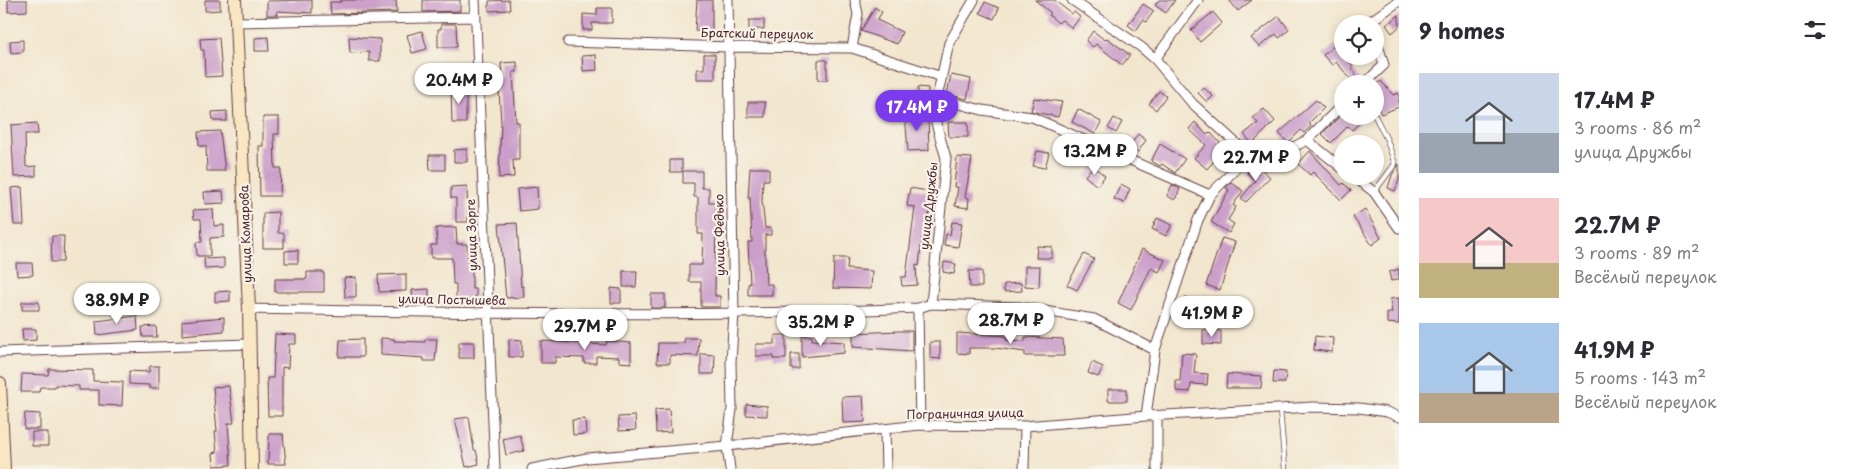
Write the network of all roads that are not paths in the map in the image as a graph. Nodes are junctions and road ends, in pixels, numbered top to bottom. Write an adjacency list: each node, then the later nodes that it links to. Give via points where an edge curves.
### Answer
1 (235, 0): 11 (street, улица Комарова)
2 (474, 0): 10 (street, улица Зорге)
3 (728, 0): 13 (street, улица Федько)
4 (855, 0): 14 (street, via 858,14)
5 (974, 0): 18 (street, улица Дружбы, via 949,43)
6 (1072, 0): 15 (street)
7 (1198, 0): 15 (street)
8 (1399, 1): 9 (street)
9 (1379, 15)
10 (476, 17): 11 (street); 33 (street, улица Зорге)
11 (237, 22): 31 (street, улица Комарова)
12 (568, 42): 13 (street, Братский переулок)
13 (730, 47): 14 (street, Братский переулок); 32 (street, улица Федько)
14 (852, 48): 18 (street, Братский переулок)
15 (1155, 59): 23 (street, via 1192,104)
16 (1384, 65): 17 (street)
17 (1373, 75)
18 (942, 77): 19 (street, улица Дружбы)
19 (937, 98): 27 (street, via 982,110 1032,117); 29 (street, улица Дружбы, via 936,124 946,158)
20 (1334, 112): 22 (street)
21 (1380, 125): 26 (lane, via 1395,164)
22 (1307, 140): 23 (street, via 1286,150); 24 (street)
23 (1249, 155): 27 (street)
24 (1334, 162)
25 (1365, 185): 26 (street)
26 (1374, 192): 28 (street)
27 (1210, 195): 35 (street, via 1198,220)
28 (1399, 228)
29 (931, 304): 30 (street, улица Постышева); 35 (street, улица Постышева, via 1018,307 1094,319)
30 (918, 308): 32 (street, улица Постышева); 42 (street)
31 (248, 309): 33 (street, улица Постышева); 34 (street, улица Комарова)
32 (734, 313): 33 (street, улица Постышева); 45 (street, улица Федько, via 730,362 732,410)
33 (487, 314): 49 (street, улица Зорге)
34 (249, 344): 36 (street); 48 (street, улица Комарова)
35 (1155, 350): 39 (street)
36 (0, 352)
37 (0, 383): 47 (street)
38 (1280, 410): 40 (street, Пограничная улица); 41 (street, Пограничная улица, via 1359,408); 56 (lane)
39 (1146, 416): 40 (street, Пограничная улица); 43 (street, Пограничная улица)
40 (1158, 416): 55 (street)
41 (1399, 417)
42 (920, 425): 43 (street, Пограничная улица); 44 (street, Пограничная улица)
43 (1025, 426): 54 (street)
44 (885, 429): 45 (street, Пограничная улица); 53 (street)
45 (727, 446): 46 (street, Пограничная улица); 52 (street, улица Федько)
46 (587, 458): 50 (street, Пограничная улица); 51 (street)
47 (4, 469)
48 (252, 469)
49 (495, 469)
50 (532, 469)
51 (587, 469)
52 (730, 469)
53 (886, 469)
54 (1024, 469)
55 (1157, 469)
56 (1285, 469)

